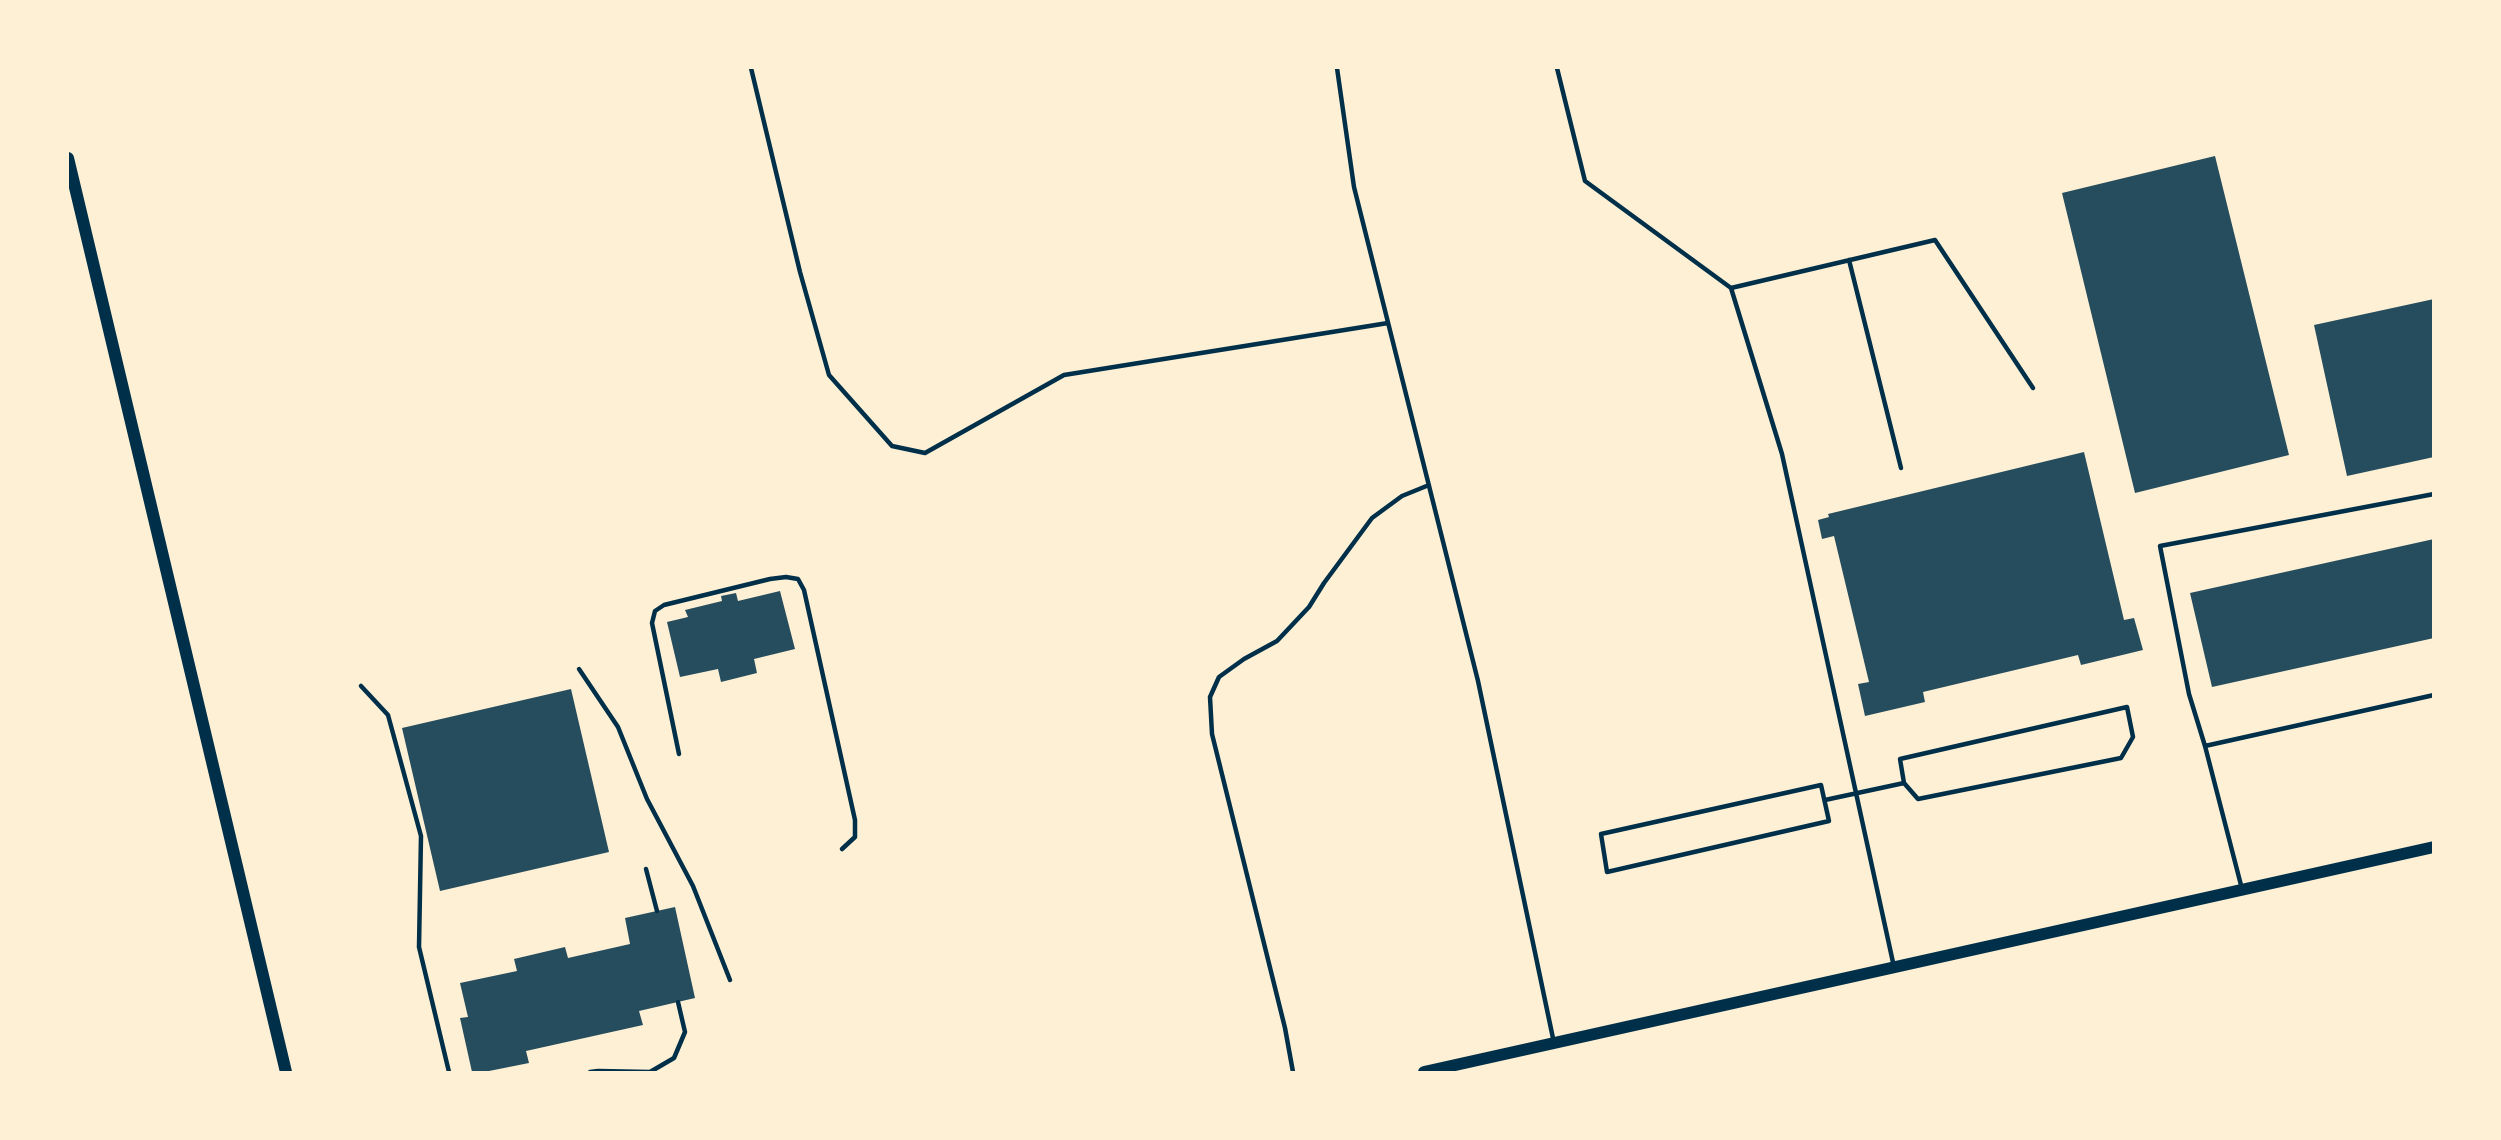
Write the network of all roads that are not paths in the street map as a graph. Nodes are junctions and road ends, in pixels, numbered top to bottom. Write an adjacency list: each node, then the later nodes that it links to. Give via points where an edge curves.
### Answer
1 (750, 68): 7 (lane, via 829,375 892,446 925,453 1064,375)
2 (1337, 68): 7 (lane, via 1354,187)
3 (1557, 68): 6 (lane, via 1585,180)
4 (68, 158): 29 (main road)
5 (1849, 260): 6 (lane); 8 (lane, via 1935,240); 9 (lane)
6 (1731, 288): 18 (lane, via 1782,454)
7 (1388, 323): 10 (lane)
8 (2033, 388)
9 (1901, 468)
10 (1430, 484): 28 (lane, via 1479,681); 32 (lane, via 1402,496 1372,518 1309,607 1277,641 1219,677 1210,697 1212,734)
11 (2433, 494): 15 (lane, via 2160,546 2189,694)
12 (579, 669): 26 (lane, via 618,727 647,799 693,886)
13 (361, 686): 30 (lane, via 388,715 421,836 419,947)
14 (2433, 695): 15 (lane)
15 (2205, 746): 23 (lane)
16 (679, 754): 21 (lane, via 652,623 655,611 664,605 770,579 798,579 804,590 855,820 855,837)
17 (1904, 783): 17 (lane, via 1900,759 2127,707 2133,737 2121,758 1918,799); 18 (lane)
18 (1855, 794): 19 (lane); 25 (lane)
19 (1825, 800): 19 (lane, via 1829,821 1607,872 1601,834 1821,785)
20 (2433, 847): 23 (main road)
21 (842, 849)
22 (646, 869): 24 (lane)
23 (2242, 890): 25 (main road)
24 (657, 911)
25 (1894, 967): 28 (main road)
26 (730, 980)
27 (678, 1002): 31 (lane, via 686,1032 674,1058 650,1072)
28 (1554, 1042): 33 (main road)
29 (286, 1072)
30 (449, 1072)
31 (590, 1072)
32 (1293, 1072)
33 (1424, 1072)

